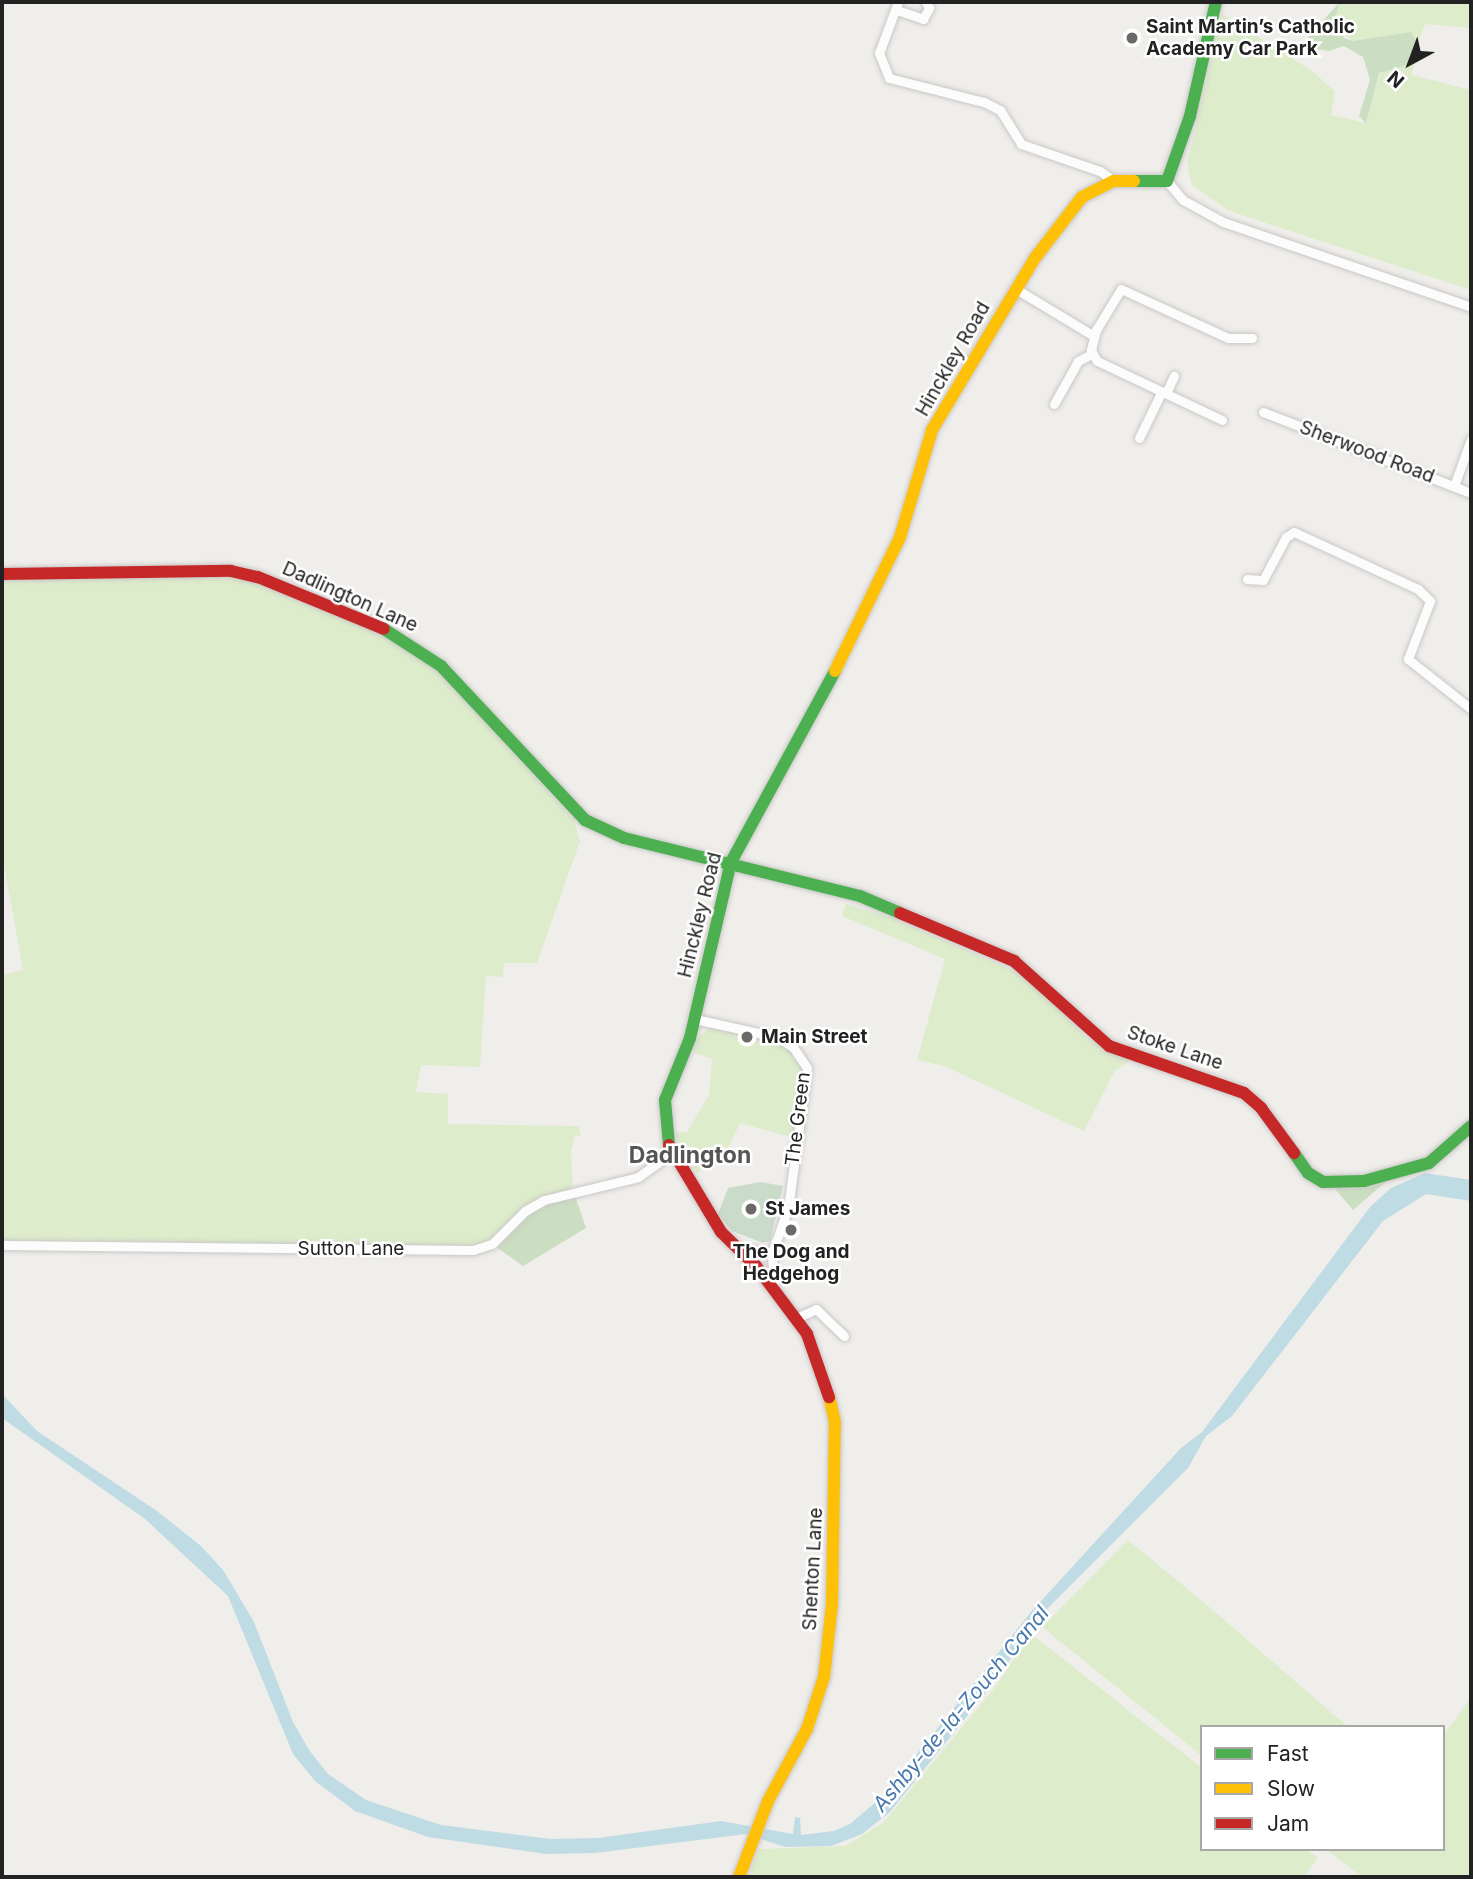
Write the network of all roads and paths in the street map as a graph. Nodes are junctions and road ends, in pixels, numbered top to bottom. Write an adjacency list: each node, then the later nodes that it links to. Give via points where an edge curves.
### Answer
1 (928, 2): 3 (street, via 923,19)
2 (1216, 2): 5 (street, via 1190,116)
3 (898, 6): 4 (street, via 879,53 889,78 984,102 1000,110 1021,144 1100,171)
4 (1114, 181): 5 (street, Hinckley Road); 6 (street, Hinckley Road, via 1083,197)
5 (1167, 181): 7 (street, via 1183,200 1223,222)
6 (1016, 289): 8 (street); 23 (street, Hinckley Road, via 932,430 900,537 842,658)
7 (1471, 307)
8 (1094, 336): 9 (street, via 1121,289 1228,338); 10 (street)
9 (1252, 338)
10 (1092, 354): 12 (street, via 1099,362); 13 (street, via 1078,361)
11 (1174, 376): 12 (street)
12 (1164, 392): 15 (street); 16 (street)
13 (1054, 404)
14 (1263, 412): 18 (street, Sherwood Road)
15 (1222, 420)
16 (1139, 439)
17 (1471, 439): 18 (street)
18 (1454, 485): 19 (street, Sherwood Road)
19 (1471, 493)
20 (2, 574): 23 (street, Dadlington Lane, via 231,571 276,584 395,634 425,654 584,820 624,838)
21 (1247, 579): 22 (street, via 1263,580 1286,537 1294,532 1418,589 1430,601 1408,659)
22 (1471, 709)
23 (731, 862): 24 (street, Hinckley Road); 25 (street, Stoke Lane, via 860,896 1014,961 1109,1046 1244,1093 1261,1108 1308,1173 1323,1182 1364,1181 1429,1163)
24 (695, 1019): 26 (street, via 665,1100 663,1130); 29 (street, The Green, via 777,1037 793,1047 807,1068 788,1208)
25 (1471, 1126)
26 (673, 1153): 27 (street, Sutton Lane, via 638,1177 544,1200 525,1211 492,1244 474,1250); 28 (street, via 695,1182 721,1232)
27 (2, 1245)
28 (740, 1249): 29 (street); 30 (street, Shenton Lane)
29 (772, 1252): 30 (street, The Green)
30 (774, 1290): 31 (street, Shenton Lane)
31 (796, 1318): 33 (street, via 816,1309); 35 (street, Shenton Lane, via 824,1373 835,1422 832,1604 818,1703)
32 (845, 1319): 33 (street)
33 (836, 1327): 34 (street)
34 (844, 1336)
35 (738, 1877)

